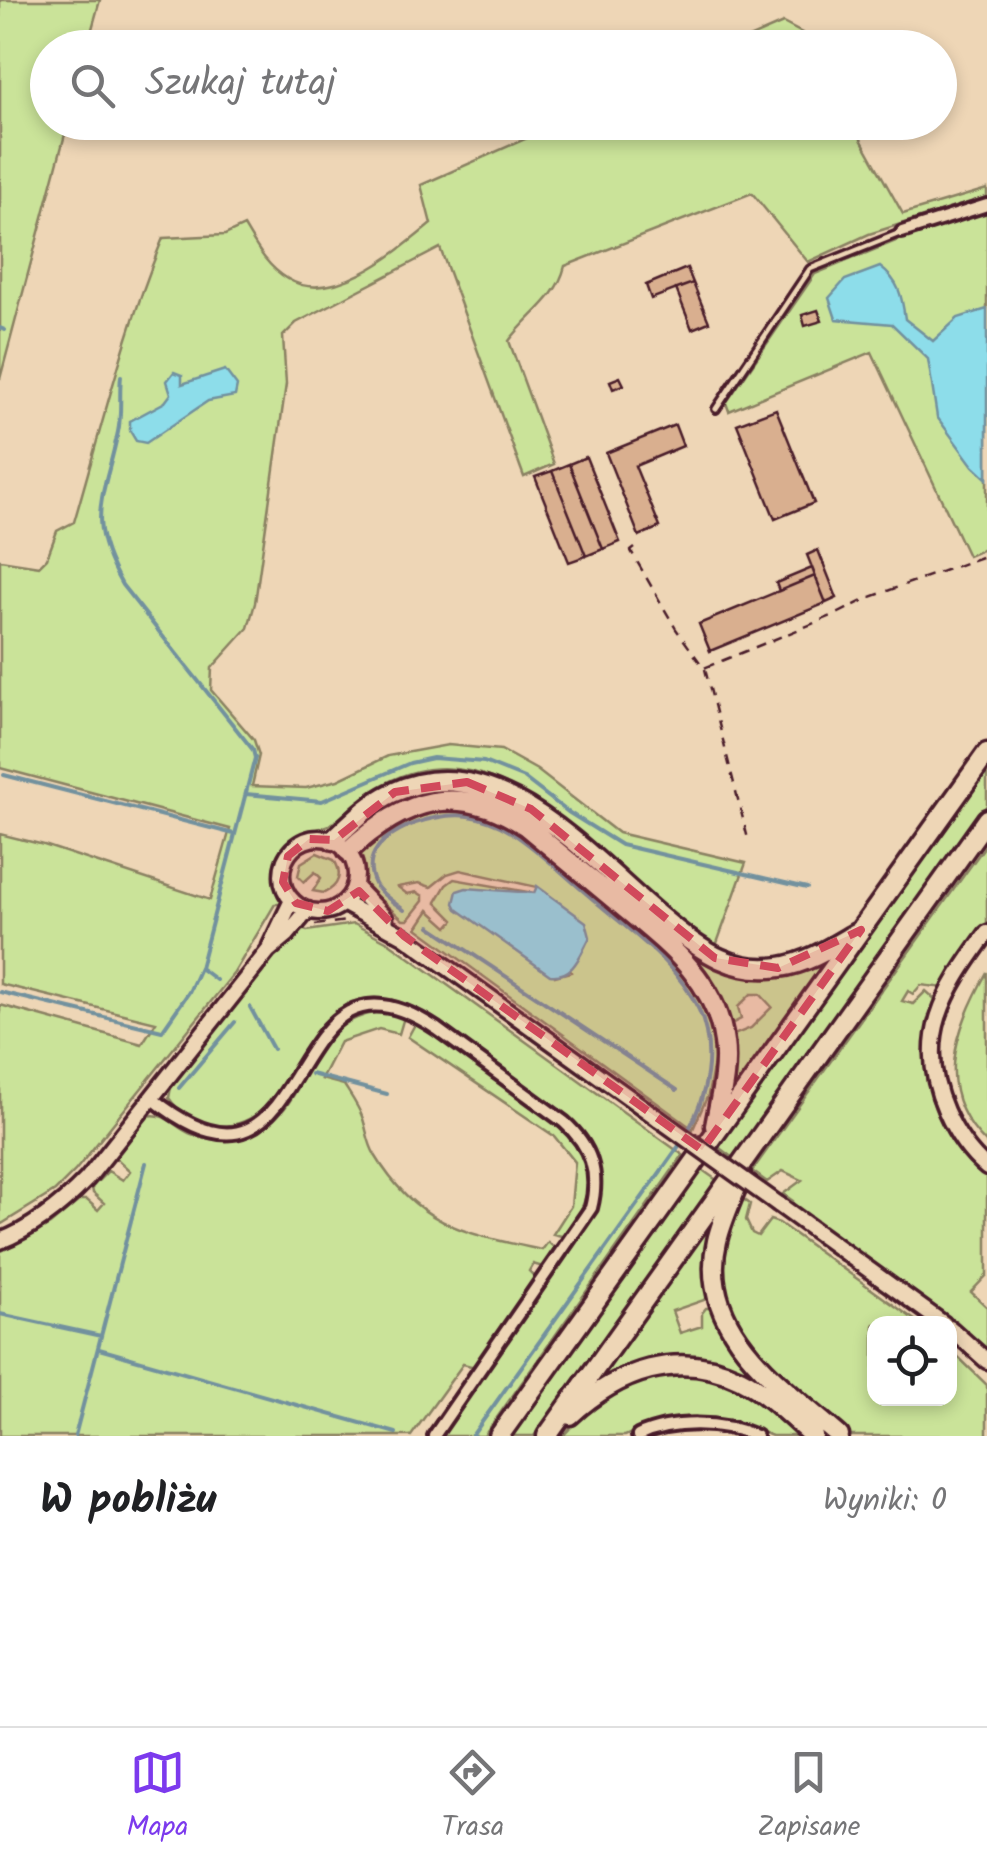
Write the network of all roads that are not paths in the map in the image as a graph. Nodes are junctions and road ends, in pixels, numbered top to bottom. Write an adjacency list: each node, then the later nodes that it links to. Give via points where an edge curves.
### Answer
1 (987, 205): 2 (street)
2 (902, 232): 3 (lane, via 810,269)
3 (716, 409)
4 (987, 753): 11 (highway)
5 (987, 819): 17 (highway)
6 (340, 846): 7 (street, via 356,868); 8 (street, via 308,839 288,856 283,882); 11 (highway, via 364,811 395,792 428,782 467,782 531,809 715,958 778,968); 16 (highway, via 426,802 472,802 526,826 668,944 700,981 725,1046)
7 (354, 886): 9 (street); 13 (street)
8 (292, 900): 10 (street); 14 (street)
9 (343, 903): 10 (street); 13 (street)
10 (308, 917): 14 (street)
11 (861, 930): 16 (highway)
12 (987, 932): 18 (street, via 942,1004 931,1057 952,1125)
13 (404, 936): 20 (street, bridge)
14 (268, 952): 15 (street)
15 (153, 1099): 19 (street, via 65,1202); 23 (street, via 194,1127 239,1132 279,1104 337,1019 367,1006 389,1006 437,1029 582,1140 595,1172 590,1208)
16 (713, 1134): 24 (highway)
17 (749, 1153): 25 (highway); 29 (highway, via 716,1242 719,1300 739,1344)
18 (987, 1168)
19 (0, 1241)
20 (933, 1316)
21 (957, 1335): 22 (street)
22 (987, 1361)
23 (434, 1436)
24 (499, 1436)
25 (548, 1436): 28 (highway, via 620,1378 679,1364 740,1380)
26 (638, 1436): 27 (street, via 697,1425)
27 (756, 1436)
28 (814, 1436)
29 (839, 1436)

